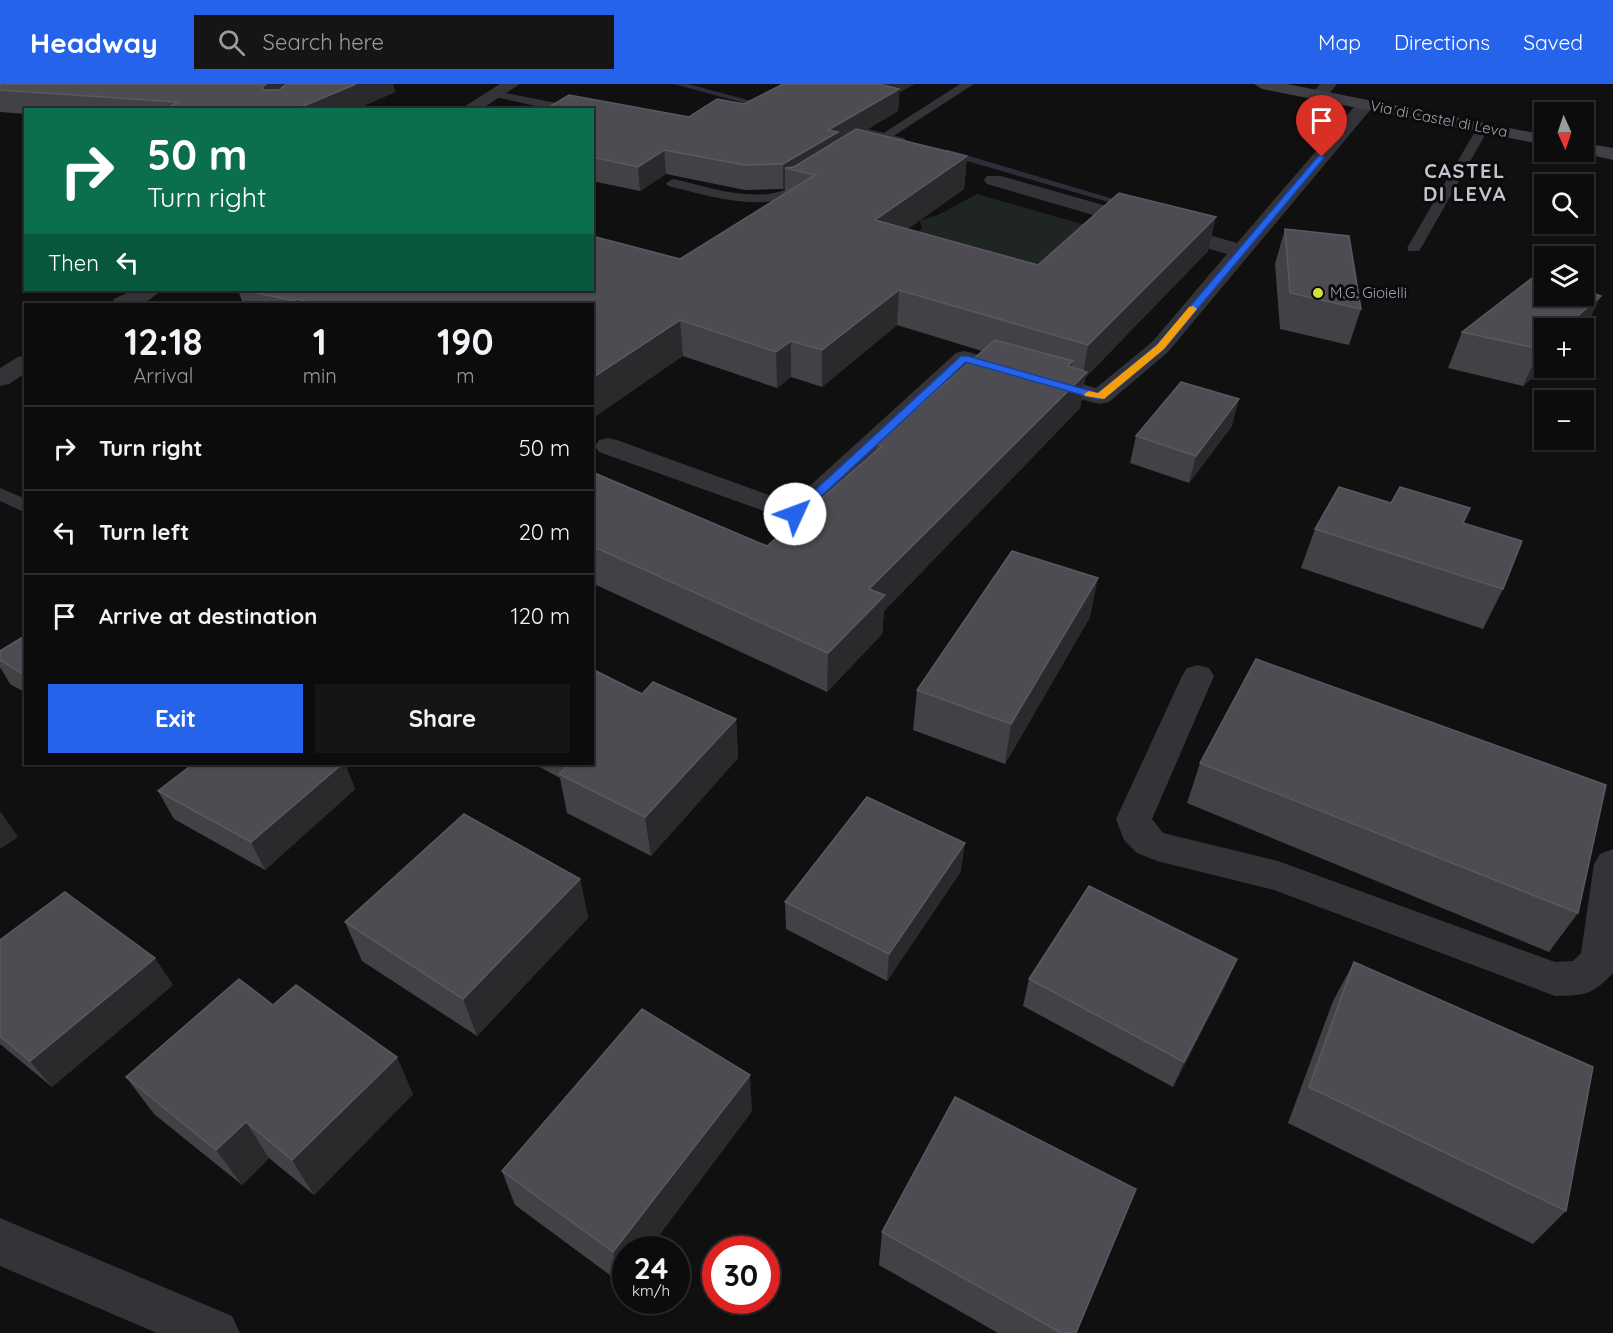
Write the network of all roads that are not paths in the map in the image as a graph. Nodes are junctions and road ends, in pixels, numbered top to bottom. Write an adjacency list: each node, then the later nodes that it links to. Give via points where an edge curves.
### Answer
1 (512, 84): 5 (street)
2 (968, 84): 13 (lane)
3 (1262, 84): 4 (street, Via di Castel di Leva)
4 (1324, 90): 6 (street, Via di Castel di Leva)
5 (495, 94): 7 (street); 8 (lane)
6 (1365, 105): 9 (street, Via di Castel di Leva); 18 (street)
7 (470, 108)
8 (562, 108)
9 (1483, 128): 10 (street, Via di Castel di Leva); 17 (lane)
10 (1534, 138)
11 (1594, 150): 12 (street)
12 (1613, 154)
13 (846, 160)
14 (817, 177): 16 (lane, via 788,194 768,198)
15 (994, 180): 18 (street)
16 (673, 183)
17 (1414, 248)
18 (1241, 251): 23 (street, via 1160,347 1100,397 964,358 795,514)
19 (147, 291): 20 (street)
20 (124, 303)
21 (24, 363): 22 (street)
22 (0, 379)
23 (609, 446)
24 (0, 494): 25 (lane)
25 (24, 506)
26 (1198, 676): 27 (street, via 1134,819 1137,830 1150,843 1208,862 1278,876 1555,979 1582,978 1600,960)
27 (1613, 864)
28 (0, 1242): 29 (street)
29 (215, 1333)

